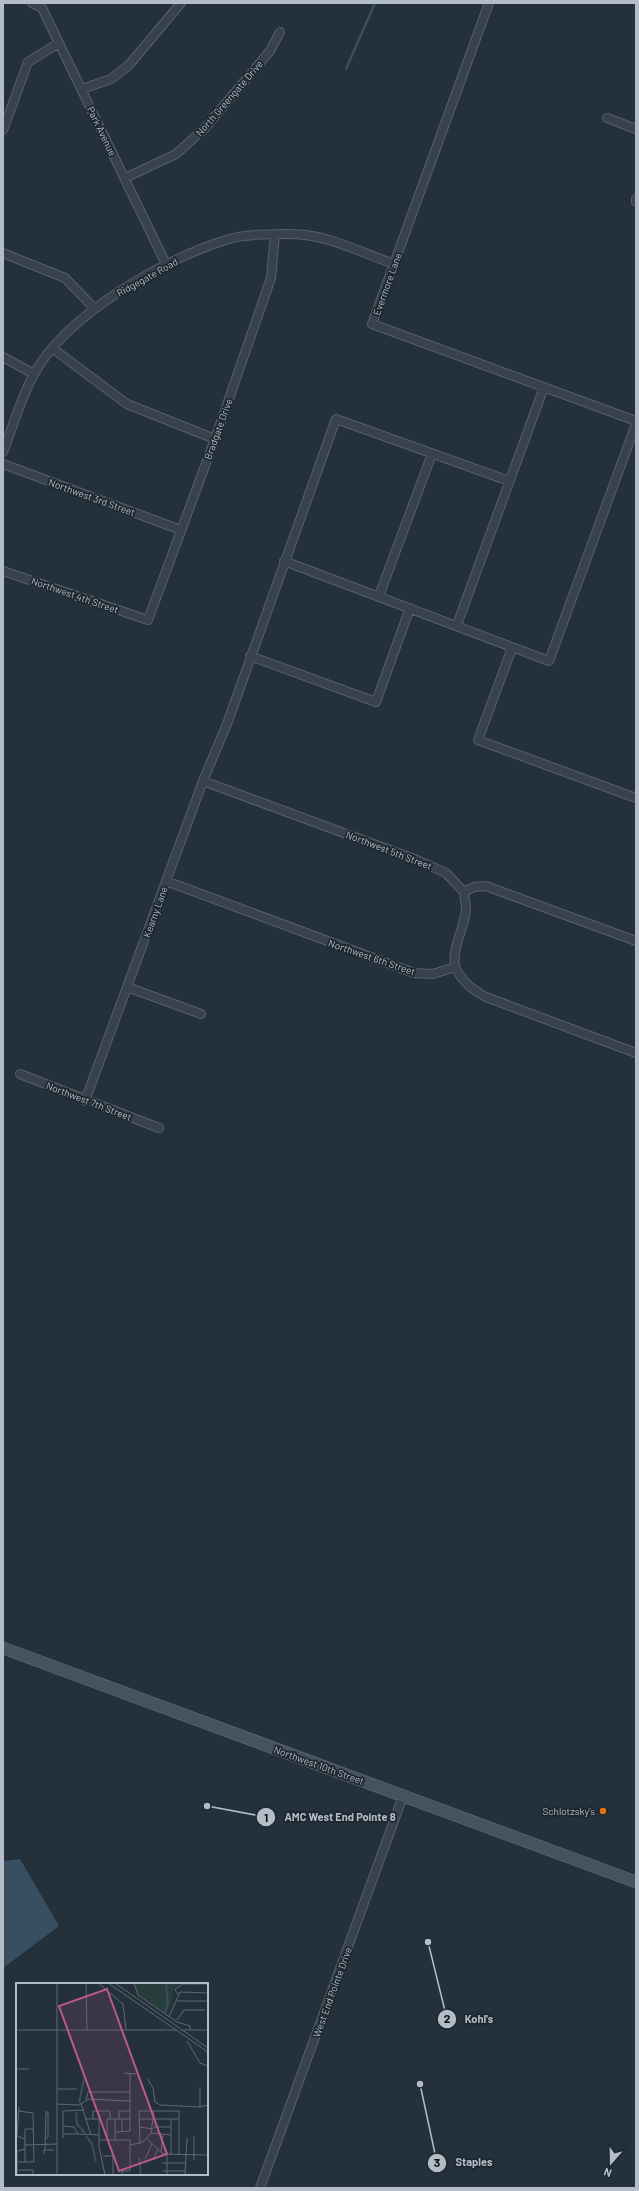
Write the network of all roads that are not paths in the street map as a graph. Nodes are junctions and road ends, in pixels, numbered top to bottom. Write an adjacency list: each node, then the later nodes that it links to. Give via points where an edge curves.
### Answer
1 (32, 3): 5 (street, Park Avenue, via 42,8)
2 (181, 3): 6 (street, via 129,65 111,79)
3 (489, 3): 14 (street, Evermore Lane)
4 (280, 32): 10 (street, North Greengate Drive, via 270,51 206,128 176,154)
5 (59, 43): 6 (street, Park Avenue); 9 (street, via 28,62)
6 (82, 89): 10 (street, Park Avenue)
7 (607, 118): 8 (street)
8 (636, 129)
9 (3, 130)
10 (125, 178): 13 (street, Park Avenue)
11 (275, 235): 13 (street, Ridgegate Road, via 230,238); 14 (street, Ridgegate Road, via 305,235); 22 (street, Bradgate Drive, via 271,278)
12 (3, 253): 15 (street, via 65,278)
13 (166, 264): 15 (street, Ridgegate Road)
14 (394, 264): 19 (street, Evermore Lane, via 372,324)
15 (94, 308): 16 (street, Ridgegate Road)
16 (52, 348): 18 (street, Ridgegate Road); 22 (street, via 127,404)
17 (3, 357): 18 (street)
18 (34, 374): 23 (street, Ridgegate Road)
19 (544, 387): 20 (street, Evermore Lane); 26 (street)
20 (636, 421)
21 (636, 424): 34 (street, via 548,661)
22 (215, 439): 27 (street, Bradgate Drive)
23 (3, 452)
24 (432, 454): 26 (street); 28 (street, Kearny Lane, via 336,419); 30 (street)
25 (3, 464): 27 (street, Northwest 3rd Street)
26 (509, 481): 33 (street)
27 (181, 530): 32 (street, Bradgate Drive)
28 (284, 561): 30 (street); 35 (street, Kearny Lane)
29 (3, 571): 32 (street, Northwest 4th Street)
30 (378, 596): 31 (street)
31 (410, 608): 33 (street); 35 (street, via 376,702)
32 (148, 620)
33 (457, 625): 34 (street)
34 (512, 648): 37 (street, via 478,740)
35 (250, 656): 36 (street, Kearny Lane, via 227,724)
36 (203, 781): 38 (street, Kearny Lane); 39 (street, Northwest 5th Street, via 417,860 446,873)
37 (636, 798)
38 (166, 881): 41 (street, Northwest 6th Street, via 414,973 433,974); 42 (street, Kearny Lane)
39 (464, 892): 40 (street, via 474,887 486,886); 41 (street, via 466,908 456,944)
40 (636, 941)
41 (455, 967): 44 (street, via 471,990)
42 (127, 987): 43 (street); 46 (street, Kearny Lane)
43 (201, 1014)
44 (636, 1053)
45 (20, 1074): 46 (street, Northwest 7th Street)
46 (85, 1101): 47 (street, Northwest 7th Street)
47 (159, 1128)
48 (3, 1648): 49 (main road, Northwest 10th Street)
49 (403, 1796): 50 (main road, Northwest 10th Street); 51 (street, West End Pointe Drive)
50 (636, 1882)
51 (260, 2188)

